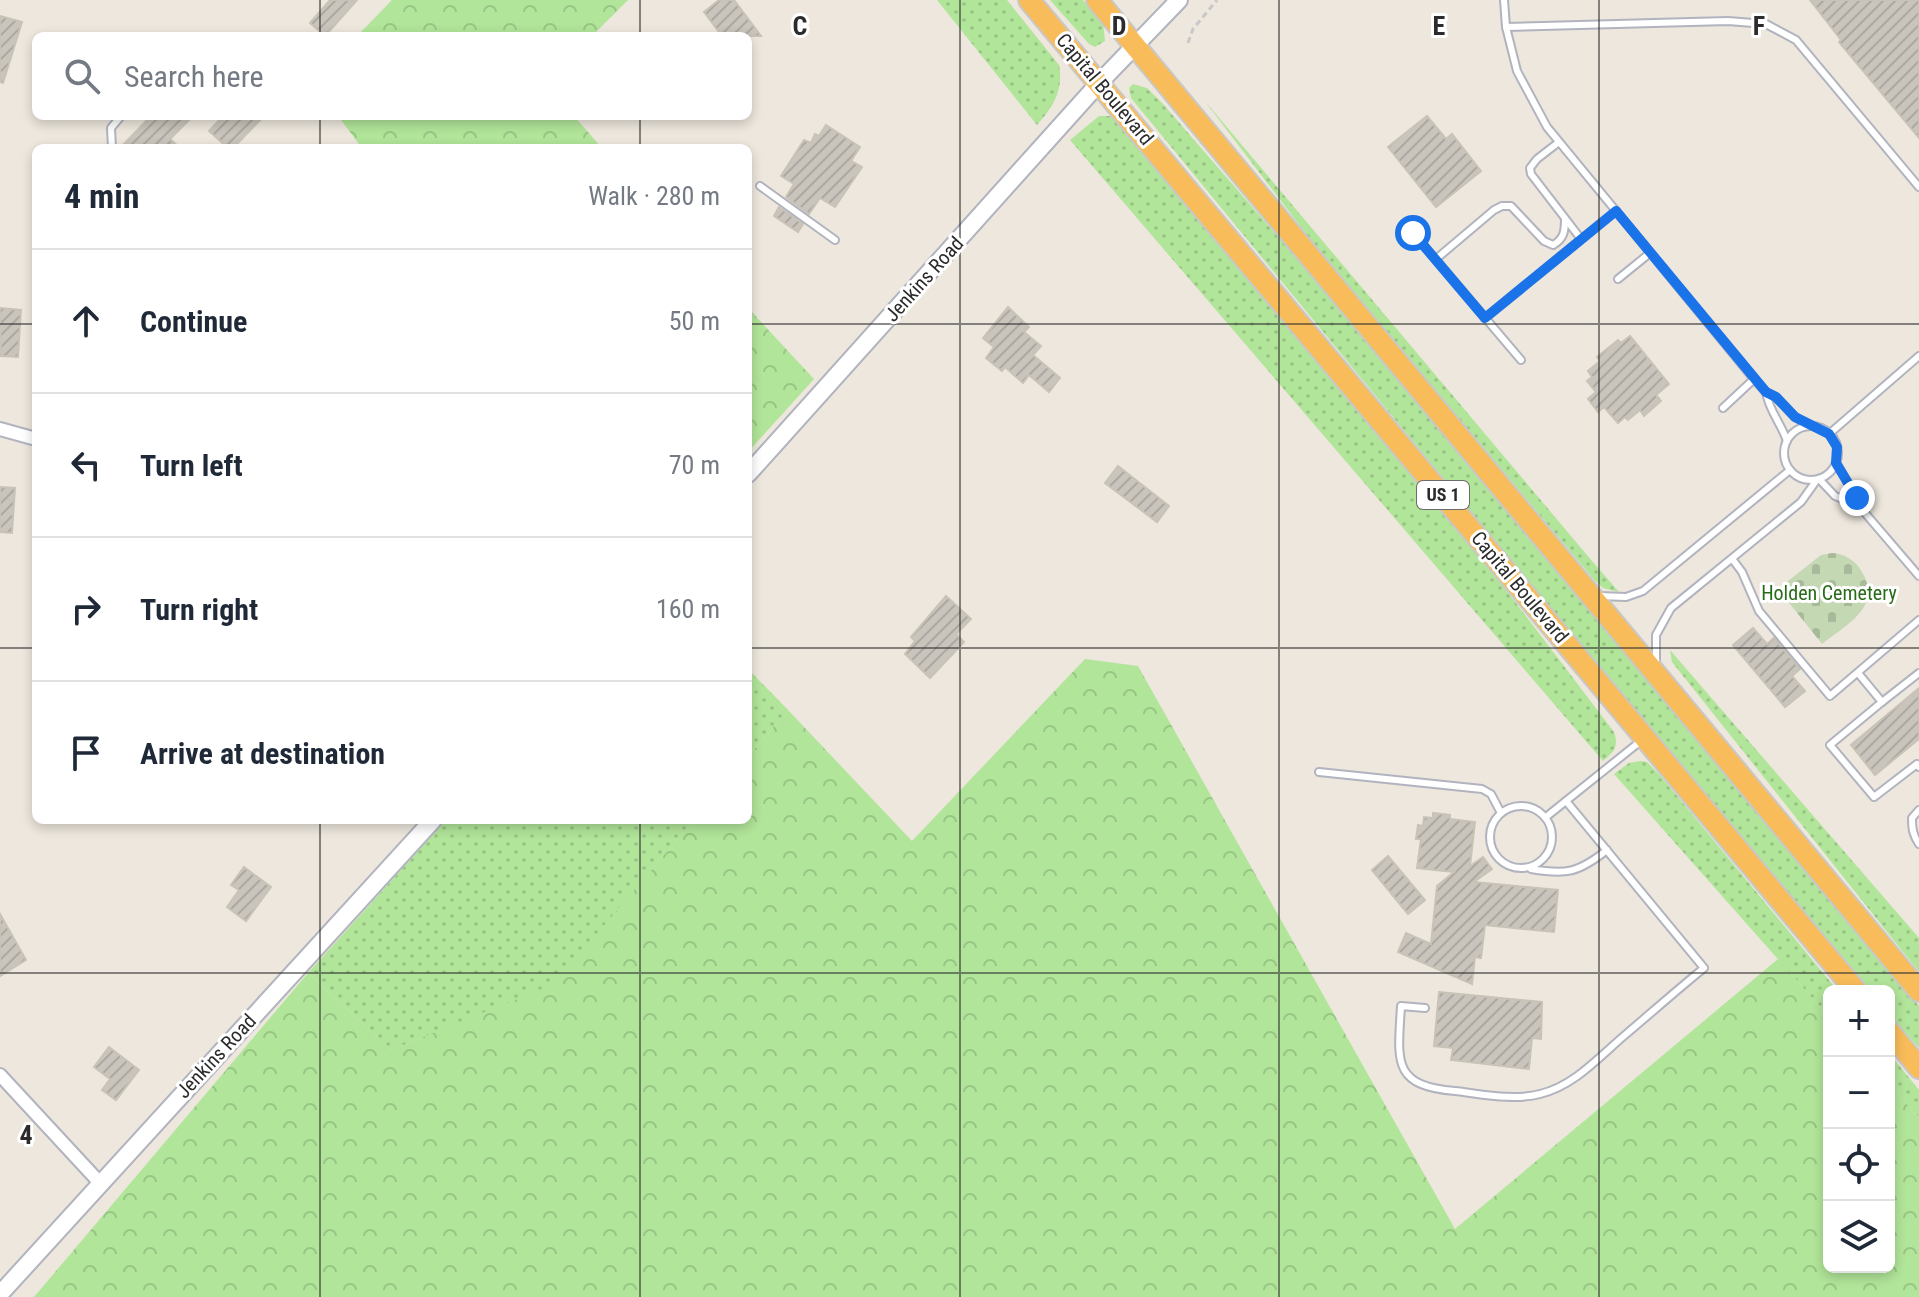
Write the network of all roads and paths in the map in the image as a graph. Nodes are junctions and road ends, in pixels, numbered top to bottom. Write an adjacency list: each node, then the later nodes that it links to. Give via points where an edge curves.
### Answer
1 (1029, 0): 9 (highway, Capital Boulevard / US 1)
2 (1097, 0): 8 (highway, US 1)
3 (1179, 0): 8 (street, Jenkins Road)
4 (1217, 0): 7 (path)
5 (1504, 0): 6 (lane)
6 (1506, 27): 11 (lane, via 1517,71); 14 (lane, via 1766,24 1796,40)
7 (1188, 43)
8 (1137, 46): 9 (street, Jenkins Road); 41 (highway, US 1)
9 (1100, 82): 35 (street, Jenkins Road); 47 (highway, Capital Boulevard / US 1)
10 (118, 120): 12 (lane, via 111,128)
11 (1559, 142): 15 (lane); 16 (lane, via 1530,168)
12 (112, 144)
13 (760, 186): 19 (lane)
14 (1919, 187)
15 (1616, 211): 18 (lane); 20 (lane)
16 (1565, 219): 18 (lane); 21 (lane, via 1565,232 1553,245 1511,206 1502,206)
17 (1413, 233): 21 (lane)
18 (1581, 239): 23 (lane)
19 (835, 240)
20 (1650, 253): 22 (lane); 26 (lane)
21 (1436, 259): 23 (lane)
22 (1618, 279)
23 (1485, 318): 25 (lane)
24 (1919, 356): 31 (lane)
25 (1521, 360)
26 (1754, 379): 27 (lane); 28 (lane)
27 (1766, 392): 29 (lane); 33 (lane)
28 (1723, 408)
29 (1811, 426): 31 (lane); 33 (lane, via 1797,430)
30 (0, 429): 32 (street)
31 (1829, 434): 34 (lane, via 1837,447)
32 (32, 438)
33 (1787, 441): 36 (lane, via 1784,456)
34 (1836, 463): 37 (lane); 38 (lane)
35 (752, 470)
36 (1790, 470): 37 (lane); 41 (lane, via 1643,591 1612,598)
37 (1818, 481): 38 (lane); 39 (lane)
38 (1859, 506): 40 (lane)
39 (1733, 560): 43 (lane, via 1759,611 1830,696); 45 (lane, via 1671,608 1656,635)
40 (1919, 576)
41 (1589, 594): 45 (highway, US 1)
42 (1919, 620): 43 (lane)
43 (1858, 673): 46 (lane)
44 (1919, 673): 46 (lane)
45 (1657, 677): 59 (highway, US 1)
46 (1882, 702): 48 (lane, via 1830,745 1874,797)
47 (1645, 737): 50 (lane); 58 (highway, Capital Boulevard / US 1)
48 (1918, 764)
49 (1319, 772): 52 (lane, via 1482,789)
50 (1566, 801): 53 (lane); 56 (lane)
51 (1919, 810): 55 (lane, via 1912,827)
52 (1501, 813): 53 (lane, via 1519,806); 57 (lane, via 1491,830 1493,850 1506,865)
53 (1546, 817): 57 (lane, via 1551,849)
54 (429, 824): 64 (street, Jenkins Road)
55 (1919, 844)
56 (1607, 850): 57 (lane, via 1574,871); 60 (lane, via 1704,968 1573,1080 1538,1095 1417,1084 1401,1062 1401,1006)
57 (1527, 869)
58 (1851, 985)
59 (1919, 991)
60 (1425, 1008)
61 (1895, 1038): 62 (highway)
62 (1919, 1068)
63 (0, 1075): 64 (street)
64 (100, 1183): 65 (street, Jenkins Road)
65 (0, 1294)

